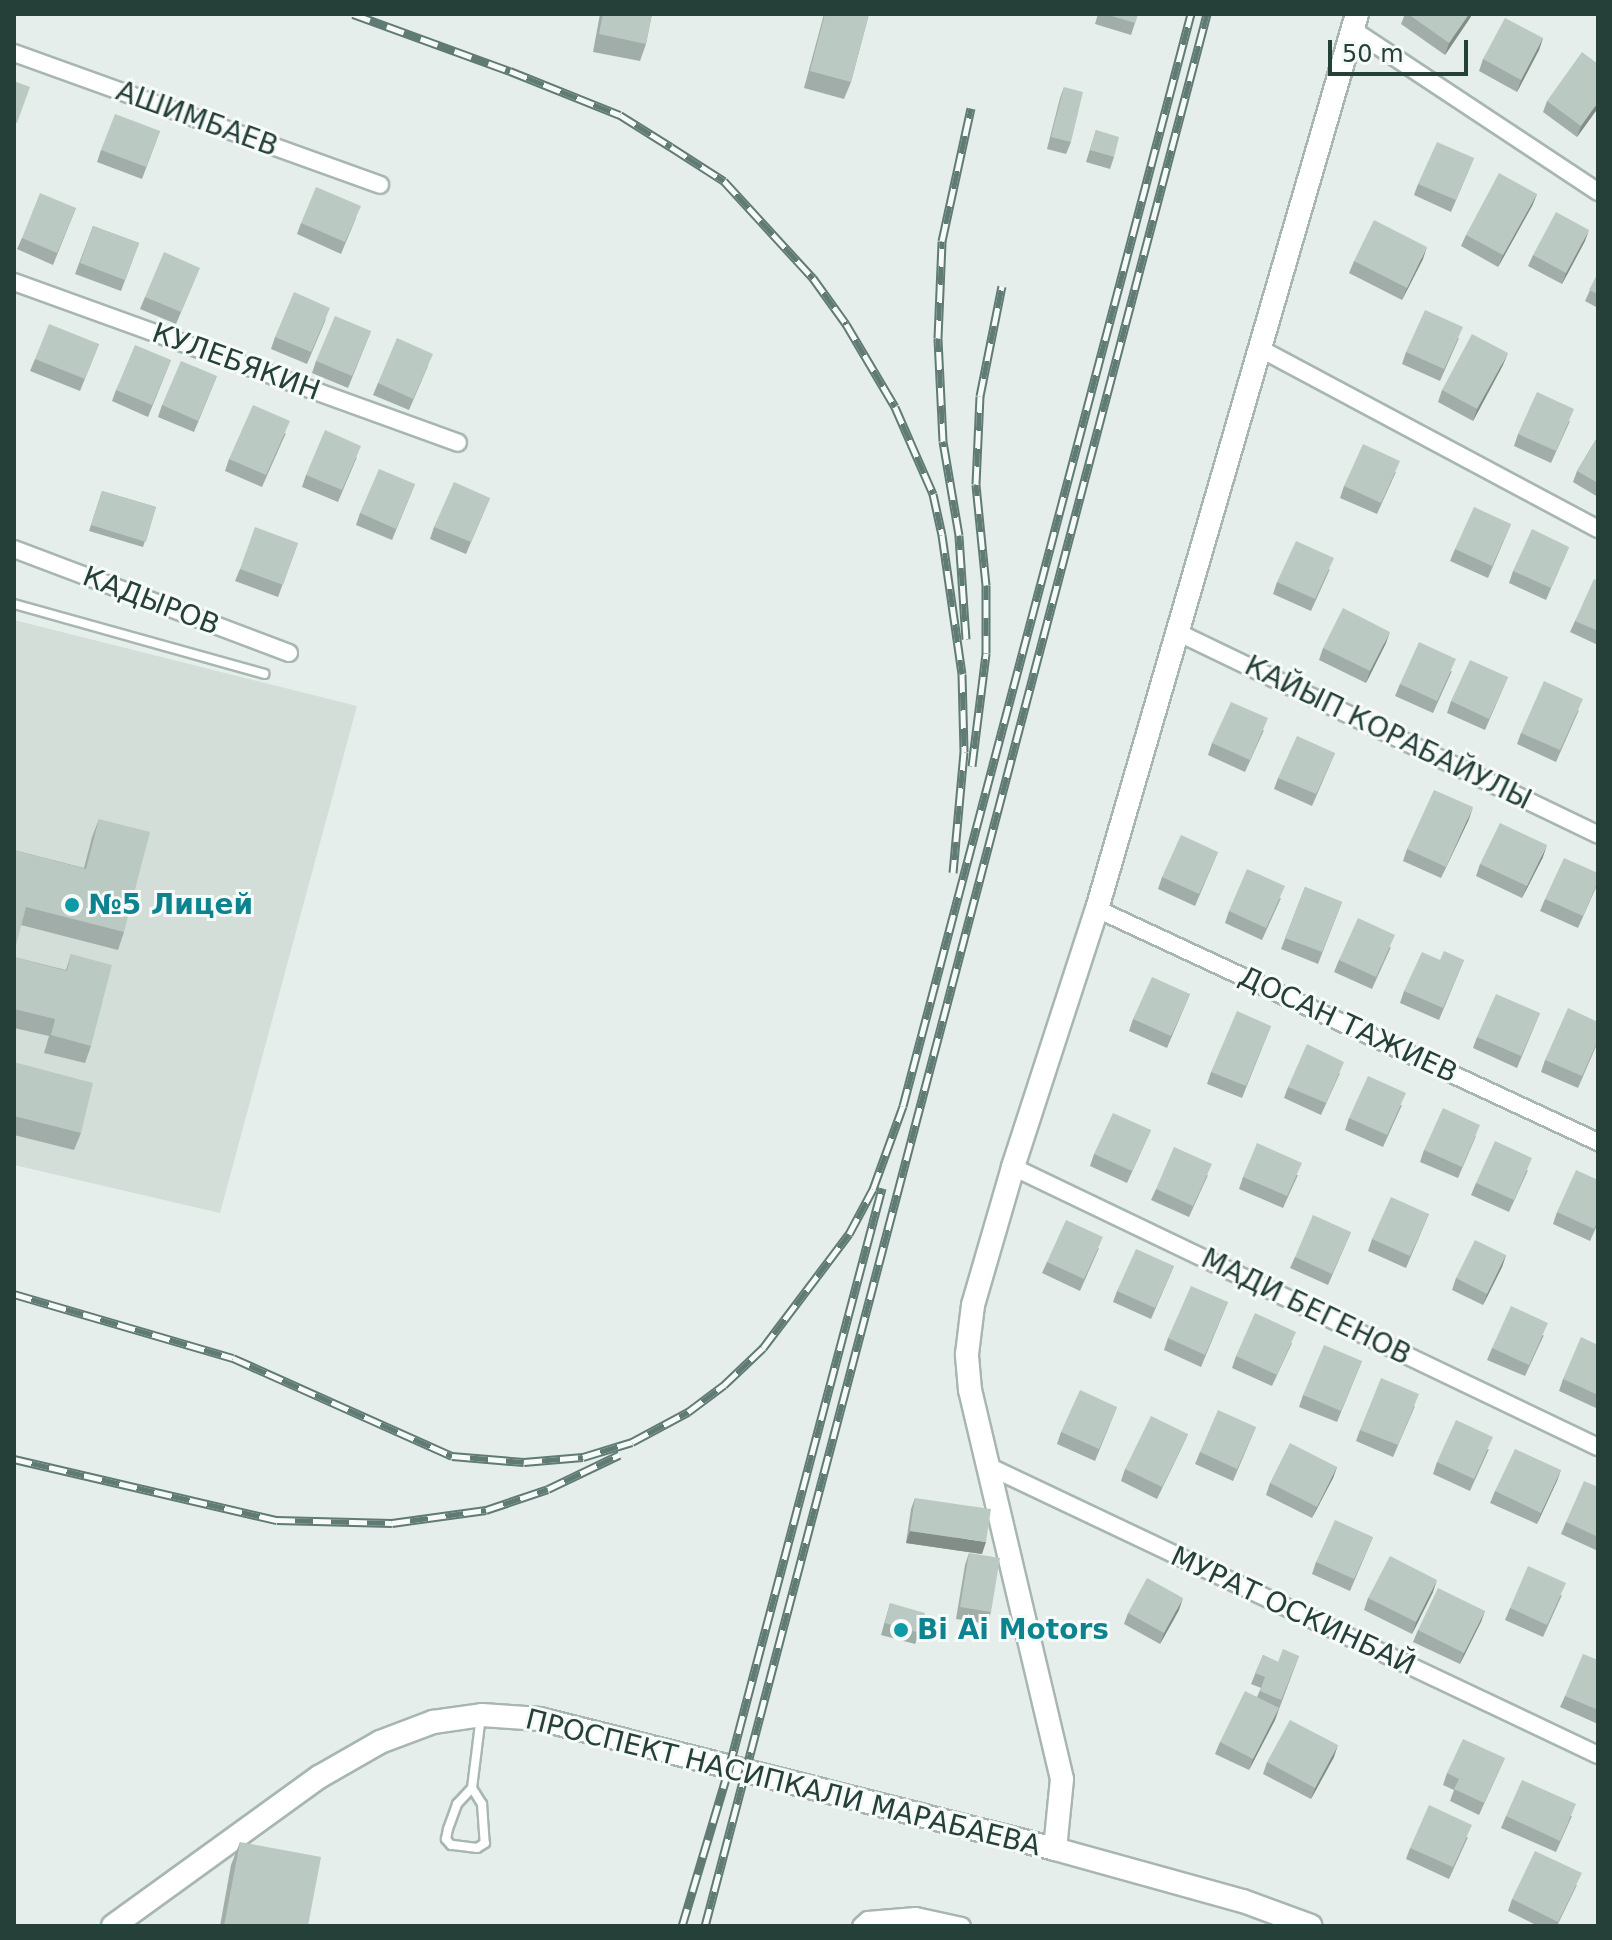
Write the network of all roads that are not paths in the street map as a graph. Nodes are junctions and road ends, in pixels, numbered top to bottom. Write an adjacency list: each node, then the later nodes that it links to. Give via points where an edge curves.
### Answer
1 (1354, 21): 4 (street); 6 (street)
2 (14, 53): 3 (street, АШИМБАЕВ)
3 (380, 185)
4 (1598, 192)
5 (14, 282): 7 (street, КУЛЕБЯКИН)
6 (1259, 348): 8 (street); 11 (street)
7 (458, 443)
8 (1598, 529)
9 (14, 549): 12 (street, КАДЫРОВ)
10 (14, 604): 13 (lane)
11 (1177, 632): 14 (street, КАЙЫП КОРАБАЙУЛЫ); 15 (street)
12 (289, 653)
13 (264, 674)
14 (1598, 835)
15 (1097, 909): 16 (street, ДОСАН ТАЖИЕВ); 17 (street)
16 (1598, 1142)
17 (1013, 1167): 18 (street, МАДИ БЕГЕНОВ); 19 (street, via 973,1305 967,1354)
18 (1598, 1447)
19 (988, 1466): 21 (street, МУРАТ ОСКИНБАЙ); 23 (street, via 1062,1779)
20 (482, 1715): 22 (lane); 23 (street, ПРОСПЕКТ НАСИПКАЛИ МАРАБАЕВА, via 540,1719); 24 (street, ПРОСПЕКТ НАСИПКАЛИ МАРАБАЕВА, via 433,1722 380,1742 319,1777)
21 (1598, 1755)
22 (472, 1788): 22 (lane, via 457,1804 446,1839 451,1845 477,1848 485,1843 482,1804)
23 (1055, 1849): 27 (street, ПРОСПЕКТ НАСИПКАЛИ МАРАБАЕВА, via 1243,1901)
24 (113, 1926)
25 (861, 1926): 26 (street, via 868,1920 916,1916)
26 (962, 1926)
27 (1311, 1926)

